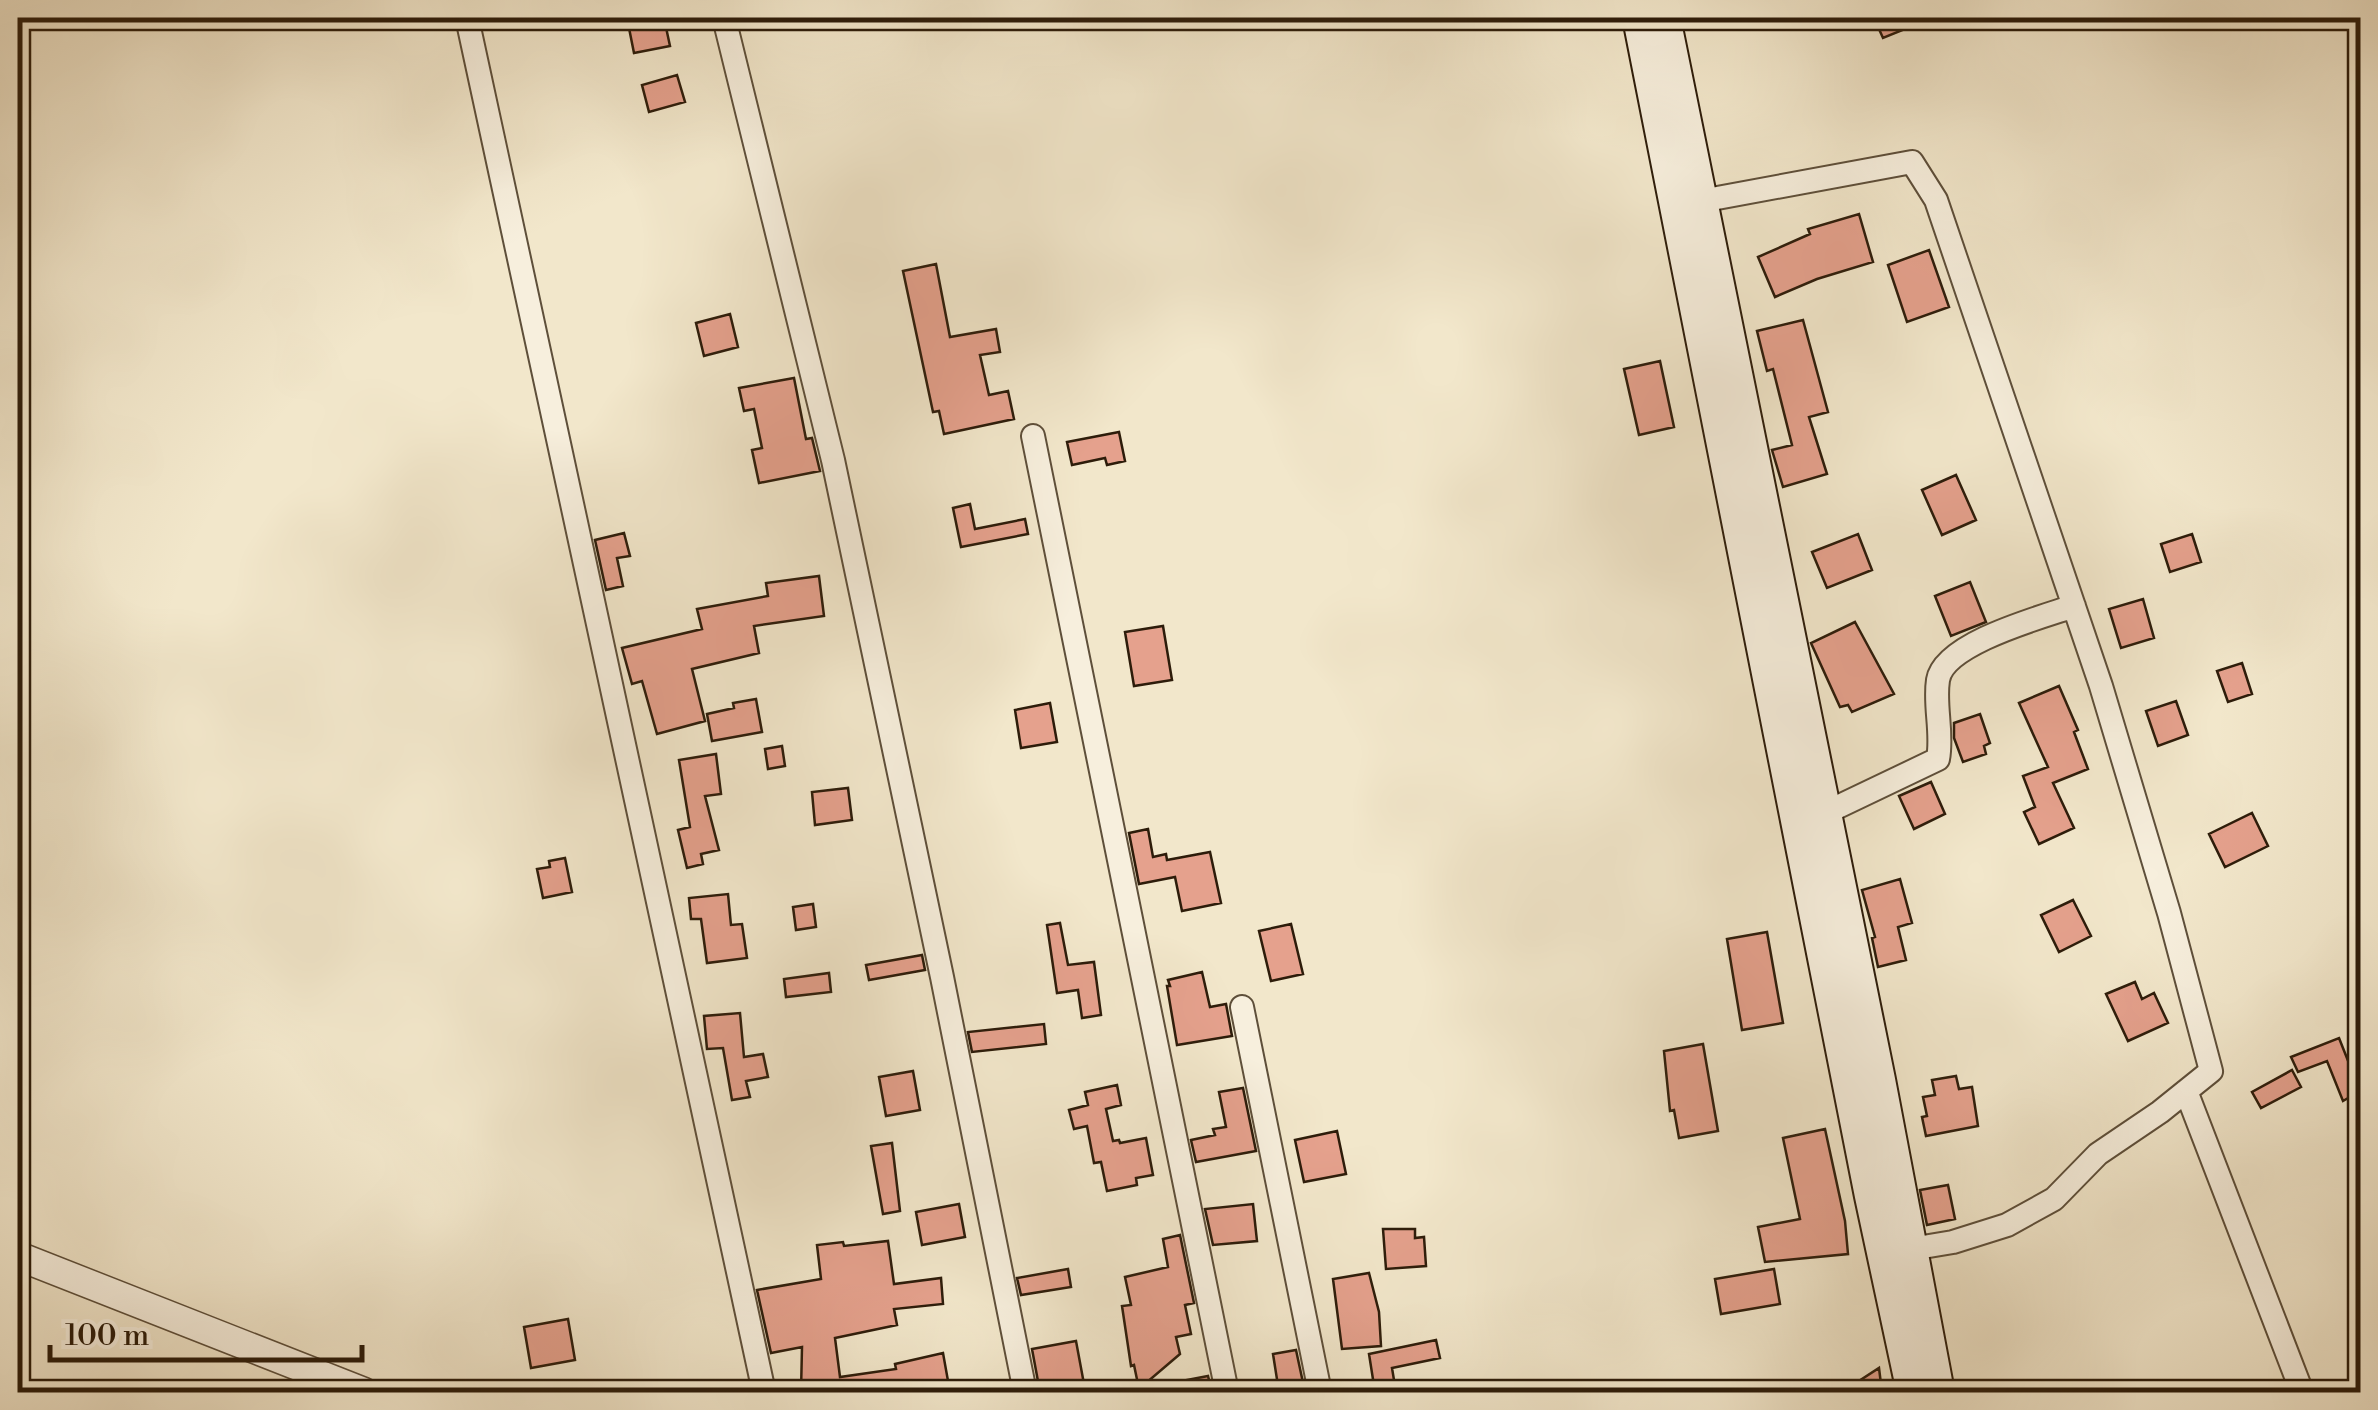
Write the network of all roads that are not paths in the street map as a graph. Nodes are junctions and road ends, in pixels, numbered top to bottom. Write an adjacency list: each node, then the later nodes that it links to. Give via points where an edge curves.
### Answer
1 (467, 18): 14 (street)
2 (724, 18): 15 (street, via 833,460)
3 (1639, 18): 5 (main road)
4 (1664, 18): 5 (main road)
5 (1689, 182): 7 (street, via 1912,162 1936,200); 8 (main road); 11 (main road)
6 (1033, 436): 16 (street)
7 (2074, 606): 8 (street, via 1978,641 1951,660 1938,677 1938,760); 10 (street, via 2164,894 2210,1071)
8 (1825, 813): 11 (main road)
9 (1242, 1007): 17 (street)
10 (2186, 1091): 11 (street, via 2098,1154 2054,1199 2007,1225); 20 (street)
11 (1896, 1251): 18 (main road); 19 (main road)
12 (18, 1256): 13 (street)
13 (364, 1392)
14 (764, 1392)
15 (1025, 1392)
16 (1227, 1392)
17 (1320, 1392)
18 (1913, 1392)
19 (1938, 1392)
20 (2302, 1392)

